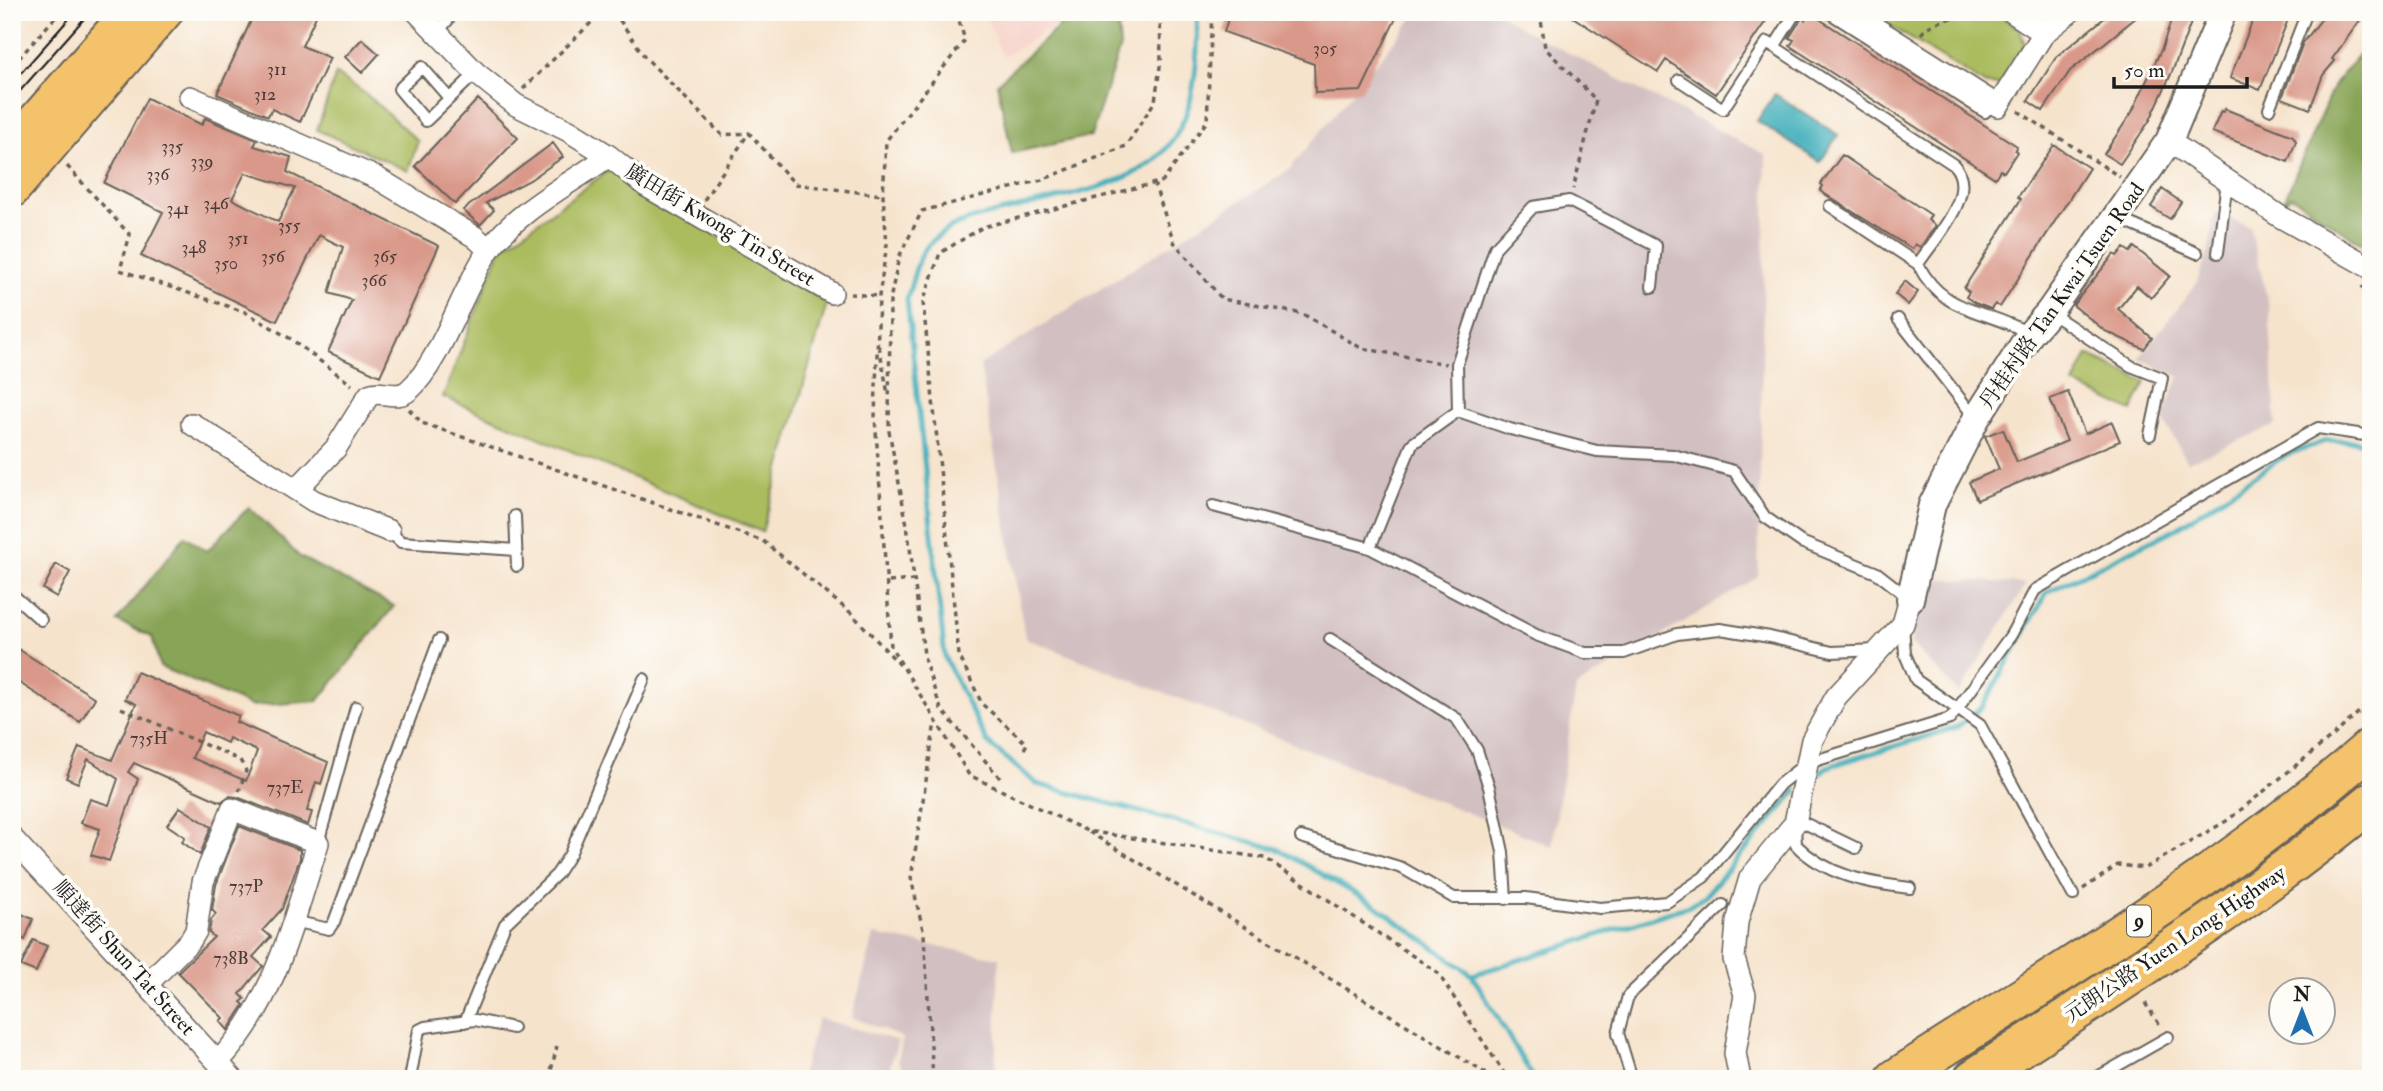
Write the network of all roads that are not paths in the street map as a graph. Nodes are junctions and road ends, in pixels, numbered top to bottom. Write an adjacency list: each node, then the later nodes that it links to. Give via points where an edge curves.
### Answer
1 (130, 12): 21 (main road)
2 (166, 12): 26 (main road)
3 (417, 12): 13 (street, 廣田街 Kwong Tin Street)
4 (442, 12): 13 (lane, via 448,20)
5 (1796, 12): 14 (lane)
6 (1828, 12): 19 (lane, via 1985,112)
7 (1850, 12): 19 (street)
8 (2012, 12): 12 (street)
9 (2070, 12): 12 (street)
10 (2223, 12): 22 (street, 丹桂村路 Tan Kwai Tsuen Road)
11 (2307, 12): 20 (lane)
12 (2045, 33): 19 (street)
13 (435, 34): 15 (street, 廣田街 Kwong Tin Street)
14 (1774, 47): 16 (lane, via 1767,43 1723,109); 32 (lane, via 1960,171 1963,195)
15 (476, 73): 18 (lane); 24 (street, 廣田街 Kwong Tin Street, via 511,100)
16 (1679, 80)
17 (190, 97): 29 (street, via 377,178)
18 (449, 99): 18 (lane, via 426,121 399,89 422,67)
19 (1998, 102)
20 (2269, 108)
21 (24, 123): 23 (main road)
22 (2169, 141): 25 (street); 28 (street, 丹桂村路 Tan Kwai Tsuen Road)
23 (12, 146)
24 (609, 156): 29 (street, 廣田街 Kwong Tin Street, via 520,219); 35 (street, 廣田街 Kwong Tin Street, via 646,186)
25 (2227, 181): 31 (lane); 33 (street)
26 (12, 191)
27 (1830, 206): 32 (lane)
28 (2117, 218): 30 (lane); 36 (street, 丹桂村路 Tan Kwai Tsuen Road)
29 (489, 250): 44 (street, 廣田街 Kwong Tin Street, via 409,390 401,395 369,395 335,448)
30 (2197, 253)
31 (2218, 253)
32 (1918, 264): 38 (lane, via 1940,296)
33 (2371, 268)
34 (1652, 287): 39 (lane, via 1656,246 1569,201 1533,207 1495,248 1457,364)
35 (832, 293)
36 (2049, 312): 38 (street, 丹桂村路 Tan Kwai Tsuen Road); 42 (lane, via 2131,366 2162,378)
37 (1898, 319): 40 (lane)
38 (2030, 334): 40 (street, 丹桂村路 Tan Kwai Tsuen Road)
39 (1458, 411): 48 (lane, via 1412,444); 52 (lane, via 1597,451 1673,455 1734,471 1765,517 1801,542 1877,573)
40 (1976, 419): 52 (street, 丹桂村路 Tan Kwai Tsuen Road, via 1932,505)
41 (192, 424): 44 (street)
42 (2151, 435)
43 (2371, 436): 59 (lane, via 2318,428 2035,590 2011,635)
44 (297, 489): 47 (street, via 314,501)
45 (1213, 506): 48 (lane)
46 (515, 516): 49 (lane)
47 (389, 531): 49 (lane, via 401,542)
48 (1370, 548): 57 (lane, via 1536,635 1585,653 1624,653 1677,635 1720,629 1832,652)
49 (516, 550): 50 (lane)
50 (517, 566)
51 (12, 594): 53 (lane)
52 (1910, 599): 54 (street, 丹桂村路 Tan Kwai Tsuen Road)
53 (41, 620)
54 (1903, 624): 57 (street, 丹桂村路 Tan Kwai Tsuen Road); 59 (lane, 丹桂村路 Tan Kwai Tsuen Road, via 1905,654 1916,680 1942,701)
55 (439, 639): 73 (lane, via 334,922 329,929 319,929)
56 (1330, 639): 71 (lane, via 1457,719 1477,750 1489,787 1503,852)
57 (1877, 650): 62 (street, 丹桂村路 Tan Kwai Tsuen Road, via 1836,697 1812,740)
58 (644, 679): 75 (lane, via 570,854 542,890 505,924)
59 (1957, 706): 62 (lane, via 1950,719); 70 (lane, 丹桂村路 Tan Kwai Tsuen Road, via 1980,725)
60 (356, 707): 67 (lane)
61 (2371, 747): 83 (highway, 元朗公路 Yuen Long Highway / 9, via 2198,881)
62 (1805, 768): 64 (street, 丹桂村路 Tan Kwai Tsuen Road); 71 (lane, via 1780,784 1704,877 1667,902 1600,908)
63 (2371, 802): 84 (highway, 元朗公路 Yuen Long Highway / 9, via 2295,864)
64 (1795, 821): 68 (lane); 69 (lane, via 1796,845 1811,860 1860,882); 79 (street, 丹桂村路 Tan Kwai Tsuen Road, via 1750,878 1737,922 1734,959 1745,995)
65 (1301, 837): 71 (lane, via 1402,869 1454,898)
66 (12, 838): 74 (street, 順達街 Shun Tat Street)
67 (318, 843): 73 (street); 74 (street, via 232,809 202,882 197,931)
68 (1856, 848)
69 (1910, 888)
70 (2073, 895)
71 (1506, 899)
72 (1723, 905): 82 (lane, via 1628,996 1618,1033)
73 (293, 921): 78 (street, via 282,959 253,1014 237,1042)
74 (147, 984): 78 (street, 順達街 Shun Tat Street)
75 (465, 1022): 76 (lane); 81 (lane, via 419,1030)
76 (513, 1028)
77 (2168, 1037): 85 (lane)
78 (218, 1062): 80 (street, 順達街 Shun Tat Street)
79 (1735, 1076)
80 (233, 1079)
81 (410, 1079)
82 (1632, 1079)
83 (1895, 1079)
84 (1973, 1079)
85 (2094, 1079)

